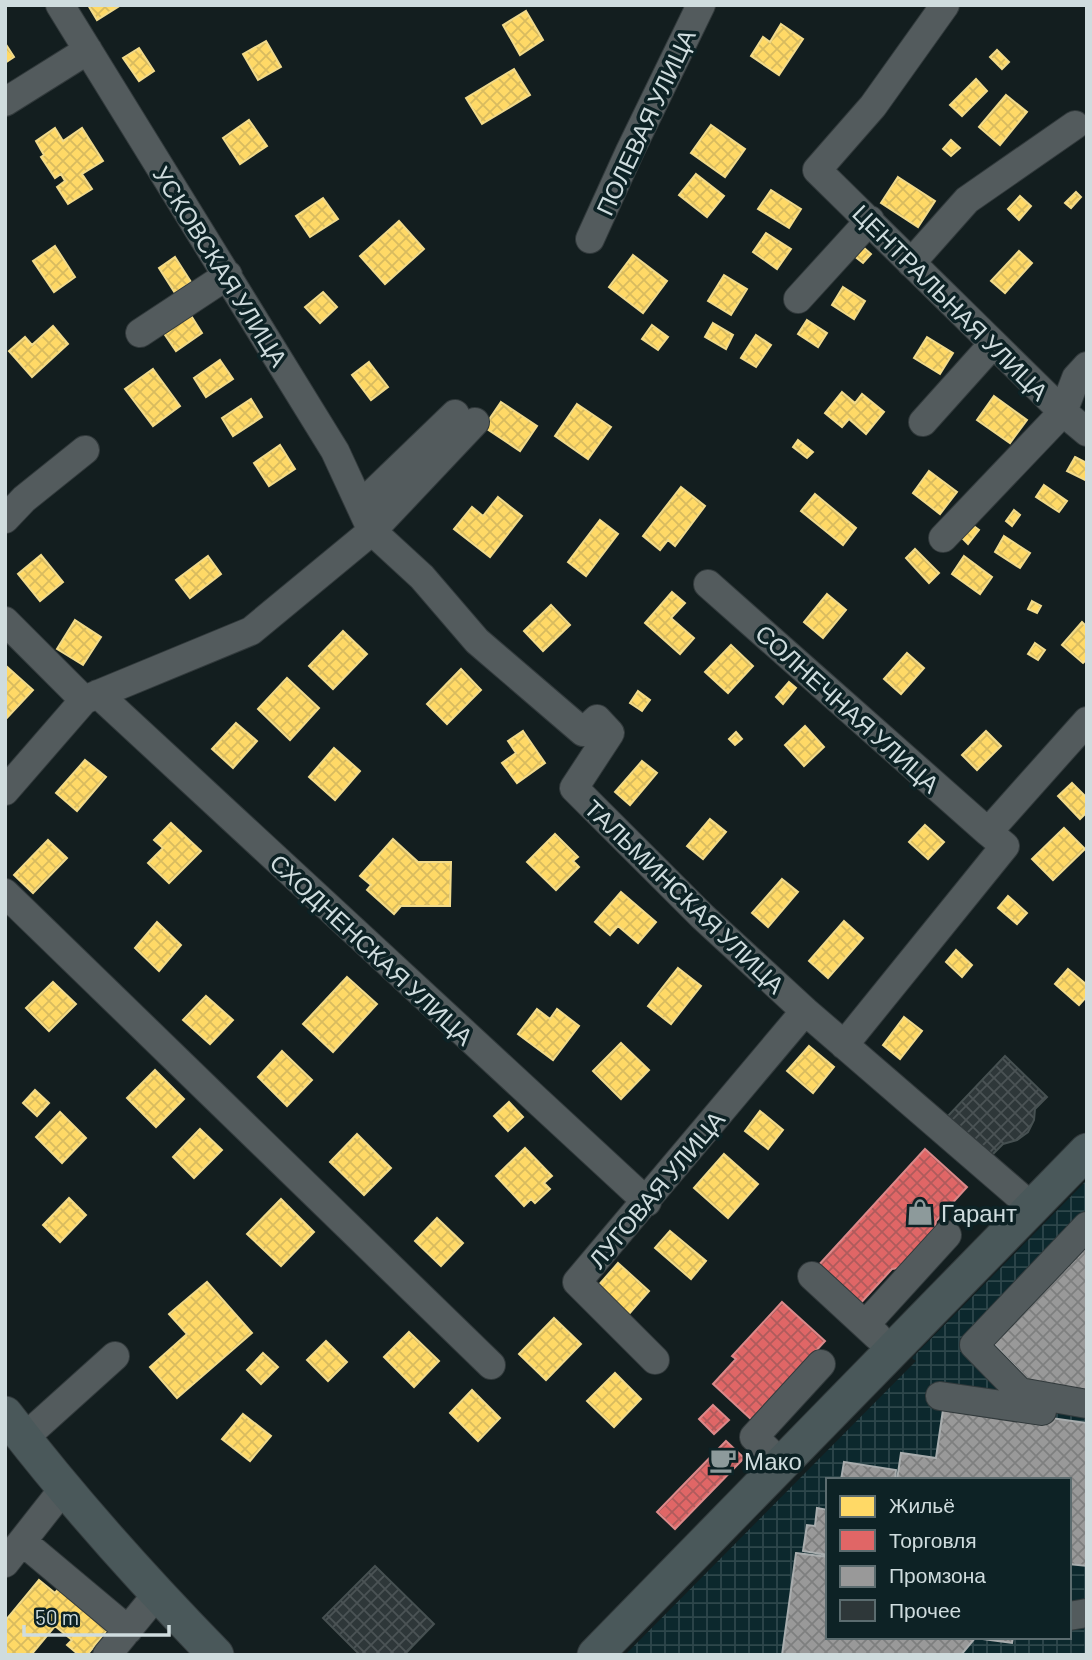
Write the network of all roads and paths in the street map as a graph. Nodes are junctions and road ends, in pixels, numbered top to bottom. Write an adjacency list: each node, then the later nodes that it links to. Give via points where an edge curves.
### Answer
1 (60, 5): 4 (street, УСКОВСКАЯ УЛИЦА)
2 (701, 5): 8 (street, ПОЛЕВАЯ УЛИЦА)
3 (945, 5): 7 (street, ЦЕНТРАЛЬНАЯ УЛИЦА, via 873,106 817,170)
4 (88, 50): 5 (street); 10 (street, УСКОВСКАЯ УЛИЦА)
5 (5, 102)
6 (1075, 124): 9 (street, via 967,200)
7 (870, 220): 9 (street, ЦЕНТРАЛЬНАЯ УЛИЦА); 11 (street)
8 (590, 239)
9 (911, 263): 13 (street, ЦЕНТРАЛЬНАЯ УЛИЦА)
10 (228, 275): 12 (street); 21 (street, УСКОВСКАЯ УЛИЦА, via 335,451)
11 (798, 299)
12 (140, 333)
13 (993, 344): 15 (street, ЦЕНТРАЛЬНАЯ УЛИЦА); 17 (street)
14 (1087, 366): 15 (street, via 1076,378)
15 (1063, 412): 18 (street, ЦЕНТРАЛЬНАЯ УЛИЦА); 22 (street)
16 (465, 418): 21 (street, via 373,493)
17 (923, 422)
18 (1087, 432)
19 (85, 450): 20 (street)
20 (5, 519)
21 (372, 531): 25 (street, via 251,631); 30 (street, ТАЛЬМИНСКАЯ УЛИЦА, via 422,578 477,641 583,732 597,719 610,733 574,788)
22 (943, 538)
23 (708, 584): 28 (street, СОЛНЕЧНАЯ УЛИЦА)
24 (5, 621): 25 (street, СХОДНЕНСКАЯ УЛИЦА)
25 (91, 697): 27 (street); 33 (street, СХОДНЕНСКАЯ УЛИЦА)
26 (1087, 721): 28 (street)
27 (5, 791)
28 (988, 832): 31 (street, via 1005,846)
29 (5, 893): 43 (street)
30 (805, 1011): 31 (street, ТАЛЬМИНСКАЯ УЛИЦА); 33 (street, ЛУГОВАЯ УЛИЦА)
31 (844, 1045): 34 (street, ТАЛЬМИНСКАЯ УЛИЦА)
32 (1087, 1151): 34 (main road)
33 (647, 1202): 41 (street, ЛУГОВАЯ УЛИЦА, via 577,1282)
34 (1032, 1207): 39 (main road)
35 (1087, 1226): 45 (street, via 974,1345 1020,1392)
36 (947, 1235): 38 (street)
37 (812, 1276): 38 (street)
38 (865, 1325): 39 (street)
39 (892, 1350): 48 (main road)
40 (115, 1356): 47 (street)
41 (655, 1360)
42 (821, 1364): 48 (street, via 746,1430)
43 (491, 1365)
44 (940, 1396): 46 (street)
45 (1087, 1404)
46 (1087, 1417)
47 (15, 1426): 49 (main road)
48 (781, 1463): 56 (main road)
49 (64, 1488): 50 (street); 52 (main road)
50 (23, 1542): 51 (street); 53 (street)
51 (5, 1563)
52 (157, 1594): 53 (street); 55 (main road)
53 (128, 1630): 54 (street)
54 (107, 1655)
55 (216, 1655)
56 (596, 1655)

